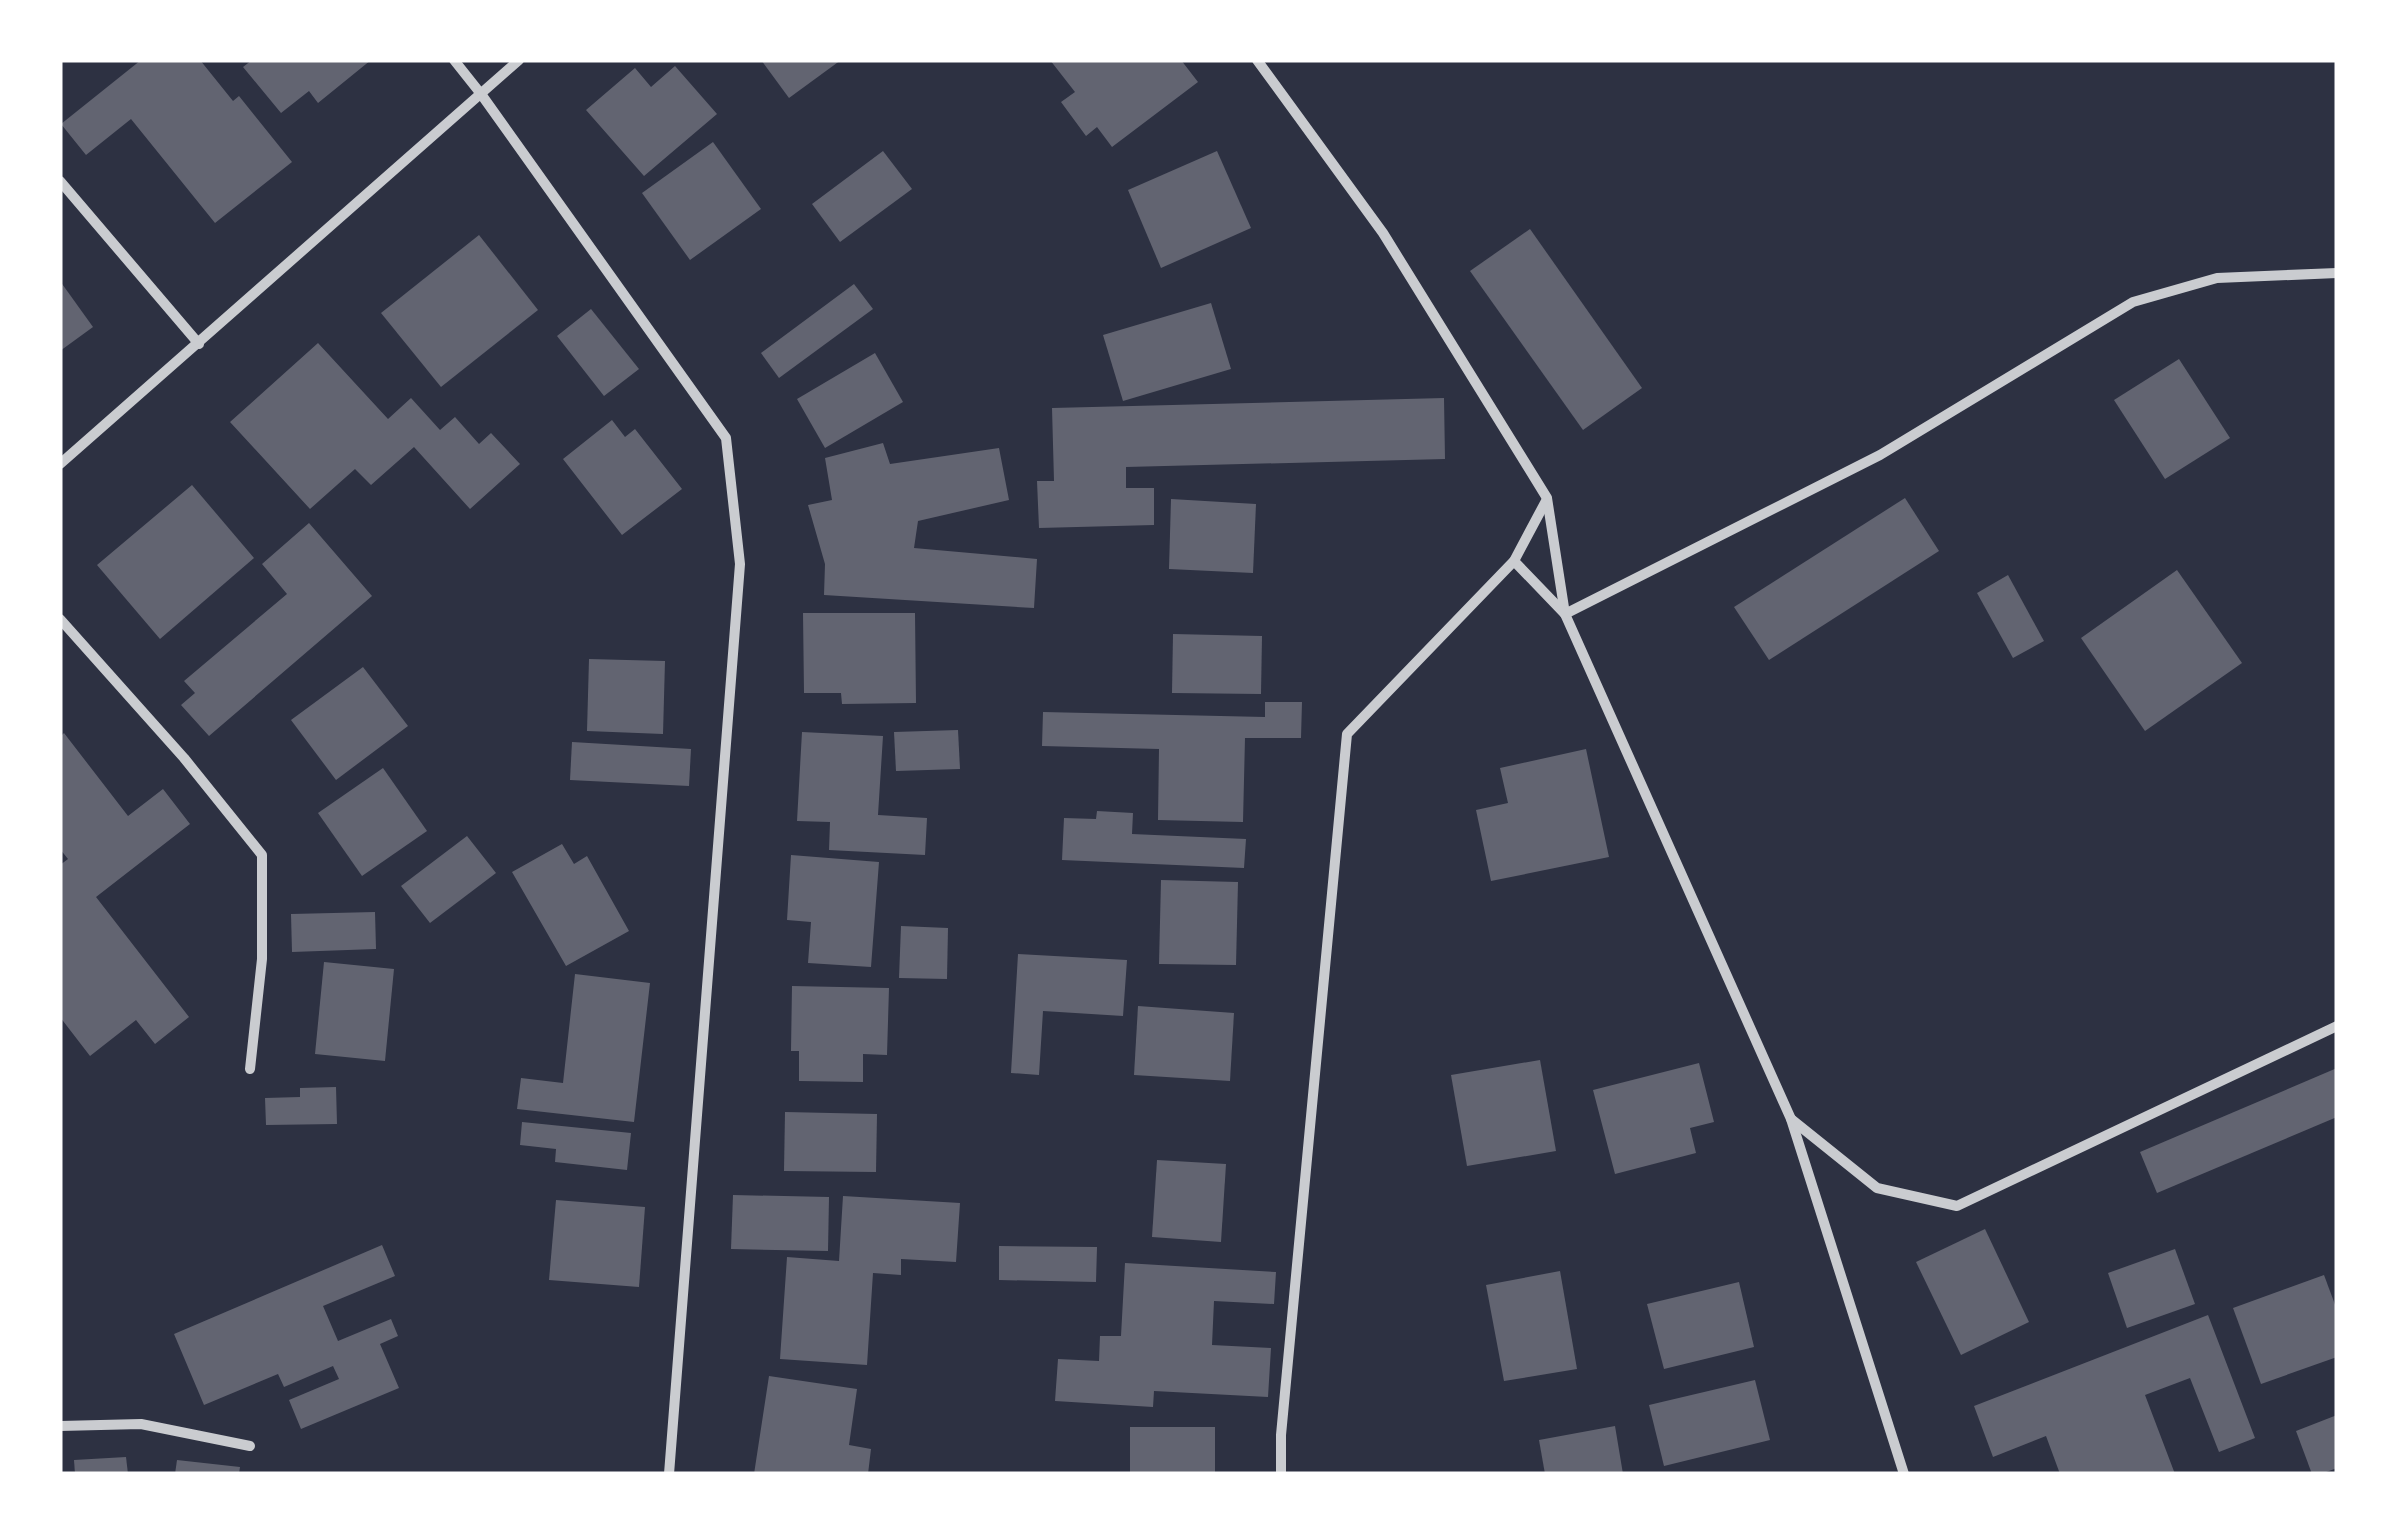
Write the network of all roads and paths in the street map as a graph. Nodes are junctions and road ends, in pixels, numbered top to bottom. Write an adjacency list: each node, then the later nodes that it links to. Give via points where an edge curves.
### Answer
1 (454, 60): 4 (street)
2 (519, 60): 4 (street)
3 (1257, 60): 9 (street, via 1383,233)
4 (481, 94): 7 (street); 18 (street, via 726,438 740,564)
5 (60, 181): 7 (street)
6 (2337, 273): 11 (street, via 2218,278 2134,302 1880,454)
7 (199, 344): 8 (street)
8 (60, 464)
9 (1547, 498): 10 (street); 11 (street)
10 (1514, 560): 11 (street); 19 (street, via 1347,734)
11 (1566, 614): 15 (street)
12 (60, 619): 14 (street, via 262,856 262,959)
13 (2337, 1026): 15 (street, via 1957,1206 1877,1188)
14 (250, 1069)
15 (1791, 1119): 20 (street)
16 (60, 1426): 17 (street, via 141,1424)
17 (250, 1446)
18 (669, 1474)
19 (1281, 1474)
20 (1904, 1474)

